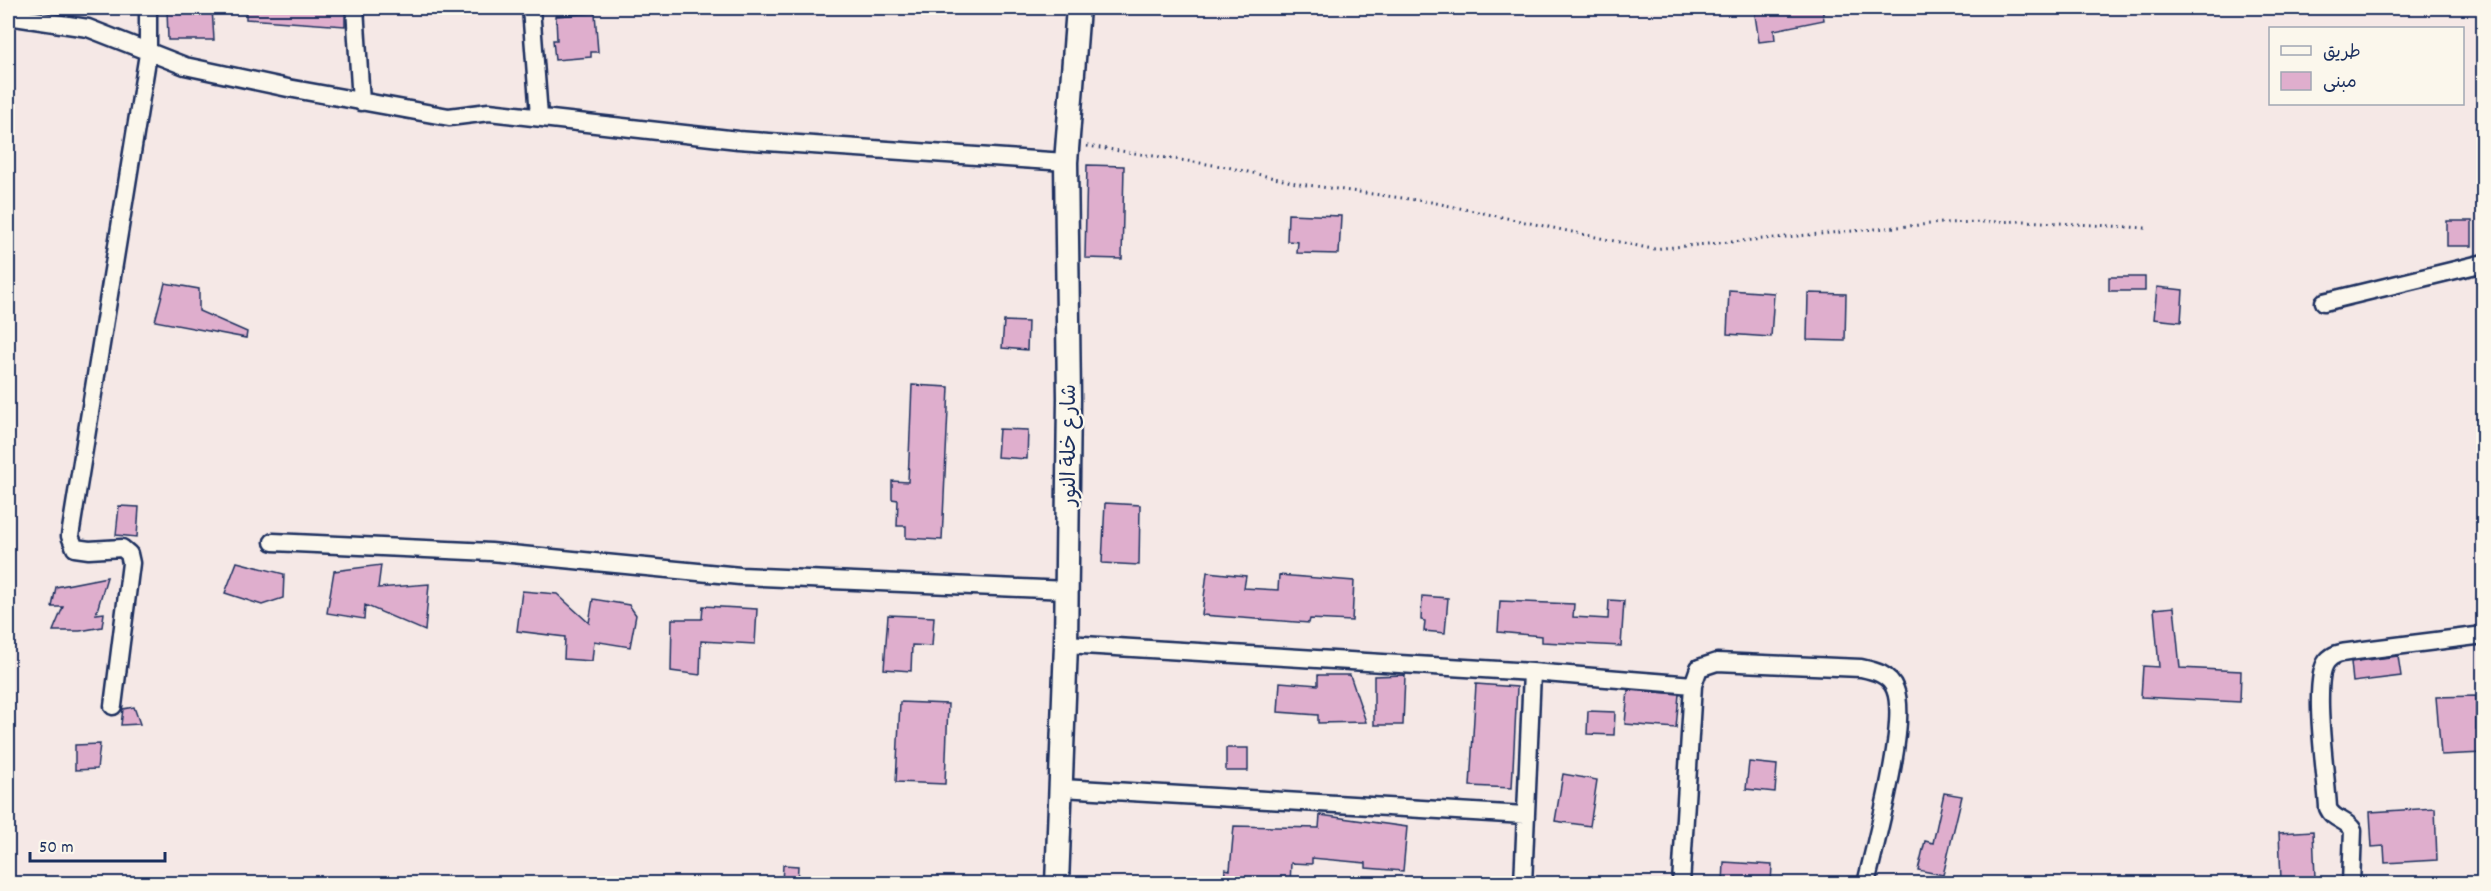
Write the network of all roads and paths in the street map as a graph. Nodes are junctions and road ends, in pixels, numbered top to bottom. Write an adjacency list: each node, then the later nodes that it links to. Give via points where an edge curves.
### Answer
1 (148, 8): 6 (street)
2 (355, 8): 7 (street)
3 (531, 8): 8 (street)
4 (1078, 8): 9 (street, شارع خلة النور)
5 (8, 16): 6 (street, via 88,28)
6 (148, 54): 7 (street, via 185,66); 19 (street, via 70,536 75,548 122,548 129,554)
7 (361, 102): 8 (street, via 450,117 489,112)
8 (539, 116): 9 (street, via 738,140)
9 (1066, 153): 10 (path, via 1121,149 1300,184 1431,202 1652,249 2024,220); 14 (street, شارع خلة النور)
10 (2146, 228)
11 (2484, 263): 12 (street)
12 (2324, 302)
13 (273, 542): 14 (street, via 491,552 740,576)
14 (1067, 590): 16 (street, شارع خلة النور)
15 (2484, 635): 26 (street, via 2348,651 2335,654 2323,668 2319,699 2328,808 2331,815 2350,824 2353,830)
16 (1066, 644): 17 (street); 20 (street, شارع خلة النور)
17 (1532, 672): 18 (street); 21 (street)
18 (1693, 685): 24 (street); 25 (street, via 1699,668 1717,662 1861,668 1889,679 1898,706 1891,776)
19 (113, 706)
20 (1062, 788): 21 (street); 22 (street, شارع خلة النور)
21 (1525, 814): 23 (street)
22 (1057, 884)
23 (1523, 884)
24 (1681, 884)
25 (1866, 884)
26 (2351, 884)

